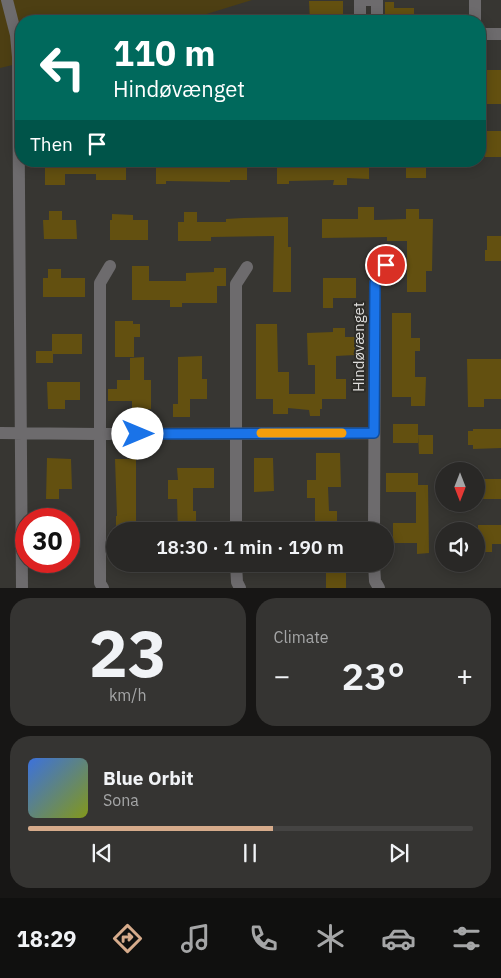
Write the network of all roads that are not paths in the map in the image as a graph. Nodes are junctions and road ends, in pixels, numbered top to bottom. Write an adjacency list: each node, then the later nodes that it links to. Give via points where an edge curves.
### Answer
1 (7, 0): 6 (street)
2 (475, 0): 5 (street)
3 (360, 15): 4 (street, via 360,0 376,0)
4 (377, 15)
5 (475, 15)
6 (15, 34)
7 (486, 34): 8 (street)
8 (501, 34)
9 (20, 167): 14 (street)
10 (386, 265): 15 (street, Hindøvænget, via 375,283)
11 (110, 266): 16 (street, via 100,283)
12 (247, 267): 17 (street, via 236,284)
13 (0, 432): 14 (street)
14 (22, 432): 16 (street); 22 (street)
15 (374, 433): 17 (street); 19 (street, Hindøvænget)
16 (99, 434): 17 (street); 23 (street)
17 (236, 434): 18 (street)
18 (236, 522)
19 (374, 522)
20 (236, 572): 24 (street)
21 (374, 572): 25 (street, via 374,581)
22 (22, 588)
23 (102, 588)
24 (240, 588)
25 (379, 588)

